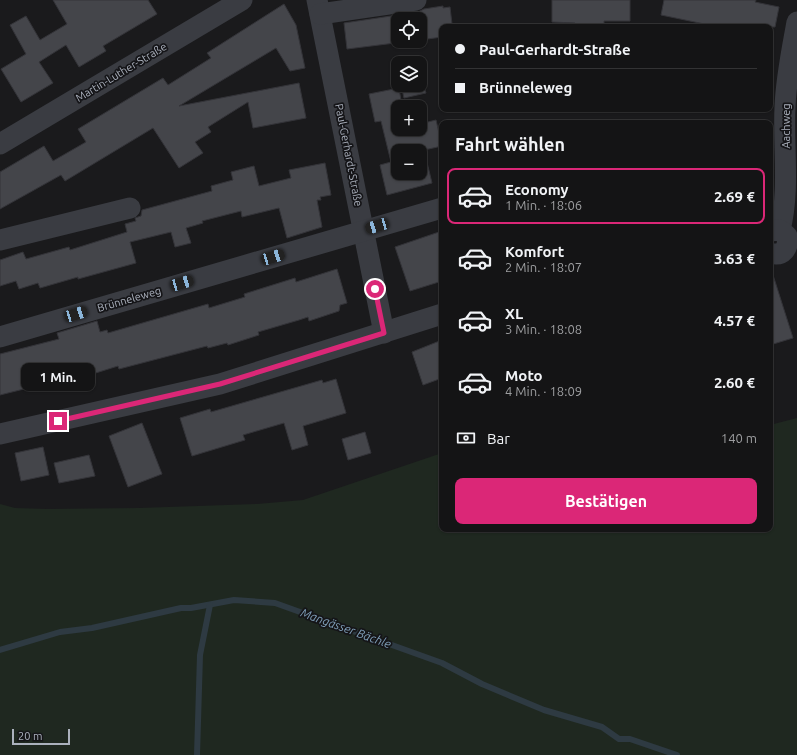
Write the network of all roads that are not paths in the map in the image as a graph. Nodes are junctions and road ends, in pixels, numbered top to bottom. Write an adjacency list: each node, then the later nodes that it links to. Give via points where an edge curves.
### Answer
1 (242, 0): 7 (street, Martin-Luther-Straße)
2 (416, 0): 3 (street)
3 (319, 7): 10 (street, Paul-Gerhardt-Straße)
4 (797, 22): 5 (street, Aachweg)
5 (779, 73): 6 (street, Aachweg)
6 (791, 108): 11 (street, Aachweg, via 787,194)
7 (0, 144)
8 (130, 208): 12 (street)
9 (439, 209): 10 (street, Brünneleweg)
10 (364, 230): 15 (street, Paul-Gerhardt-Straße); 16 (street, Brünneleweg)
11 (775, 231): 13 (street, via 787,236 788,244 784,252 778,255)
12 (0, 240)
13 (773, 254)
14 (439, 315): 15 (street)
15 (384, 333): 17 (street, via 220,384)
16 (0, 337)
17 (0, 434)

